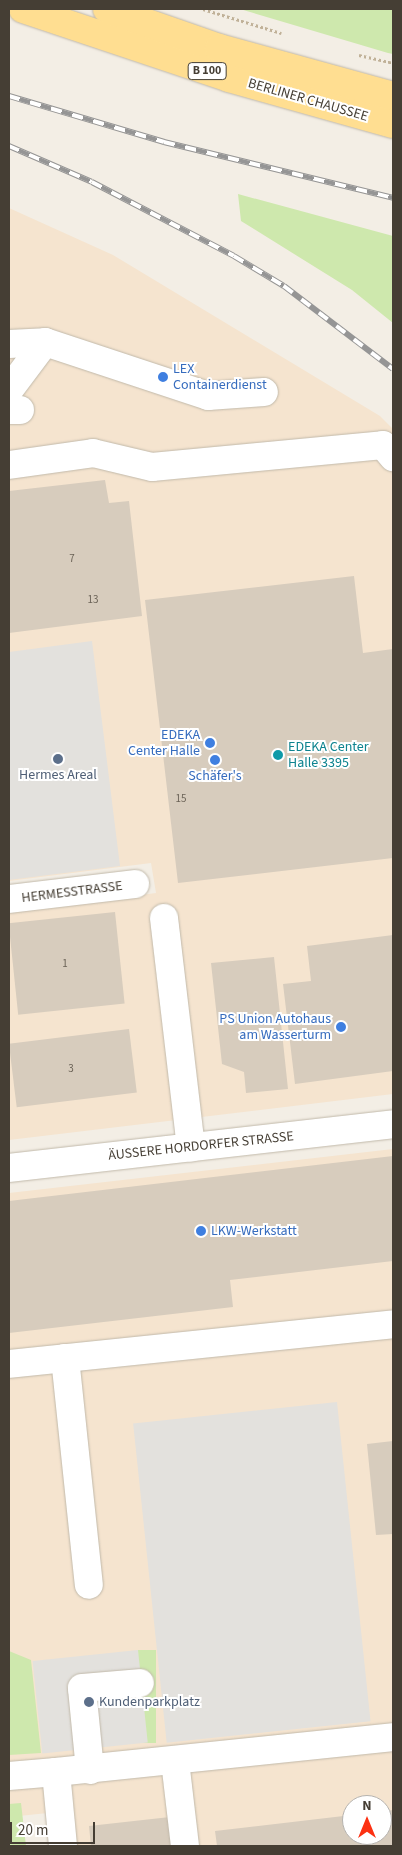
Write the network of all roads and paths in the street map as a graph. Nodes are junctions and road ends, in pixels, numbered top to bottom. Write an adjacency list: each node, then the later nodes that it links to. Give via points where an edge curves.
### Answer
1 (23, 9): 8 (main road, BERLINER CHAUSSEE / B 100, via 229,78)
2 (107, 9): 7 (main road, BERLINER CHAUSSEE / B 100, via 219,48)
3 (203, 9): 4 (path)
4 (291, 37)
5 (356, 54): 6 (path)
6 (393, 64)
7 (393, 96)
8 (393, 124)
9 (45, 342): 10 (street); 11 (street, via 208,396); 12 (street)
10 (9, 344)
11 (264, 392)
12 (12, 403)
13 (393, 457): 14 (street, via 383,445 152,467 93,453)
14 (9, 465)
15 (134, 884): 16 (street, HERMESSTRASSE)
16 (9, 899)
17 (164, 918): 19 (street)
18 (393, 1124): 19 (street, ÄUSSERE HORDORFER STRASSE)
19 (191, 1147): 20 (street, ÄUSSERE HORDORFER STRASSE)
20 (9, 1168)
21 (393, 1324): 22 (street)
22 (65, 1358): 23 (street); 24 (street)
23 (9, 1364)
24 (89, 1585)
25 (140, 1683): 28 (street, via 82,1688)
26 (393, 1737): 27 (street, via 341,1732)
27 (190, 1752): 28 (street); 32 (street)
28 (90, 1770): 29 (street)
29 (56, 1772): 30 (street); 31 (street)
30 (9, 1776)
31 (63, 1846)
32 (185, 1846)

